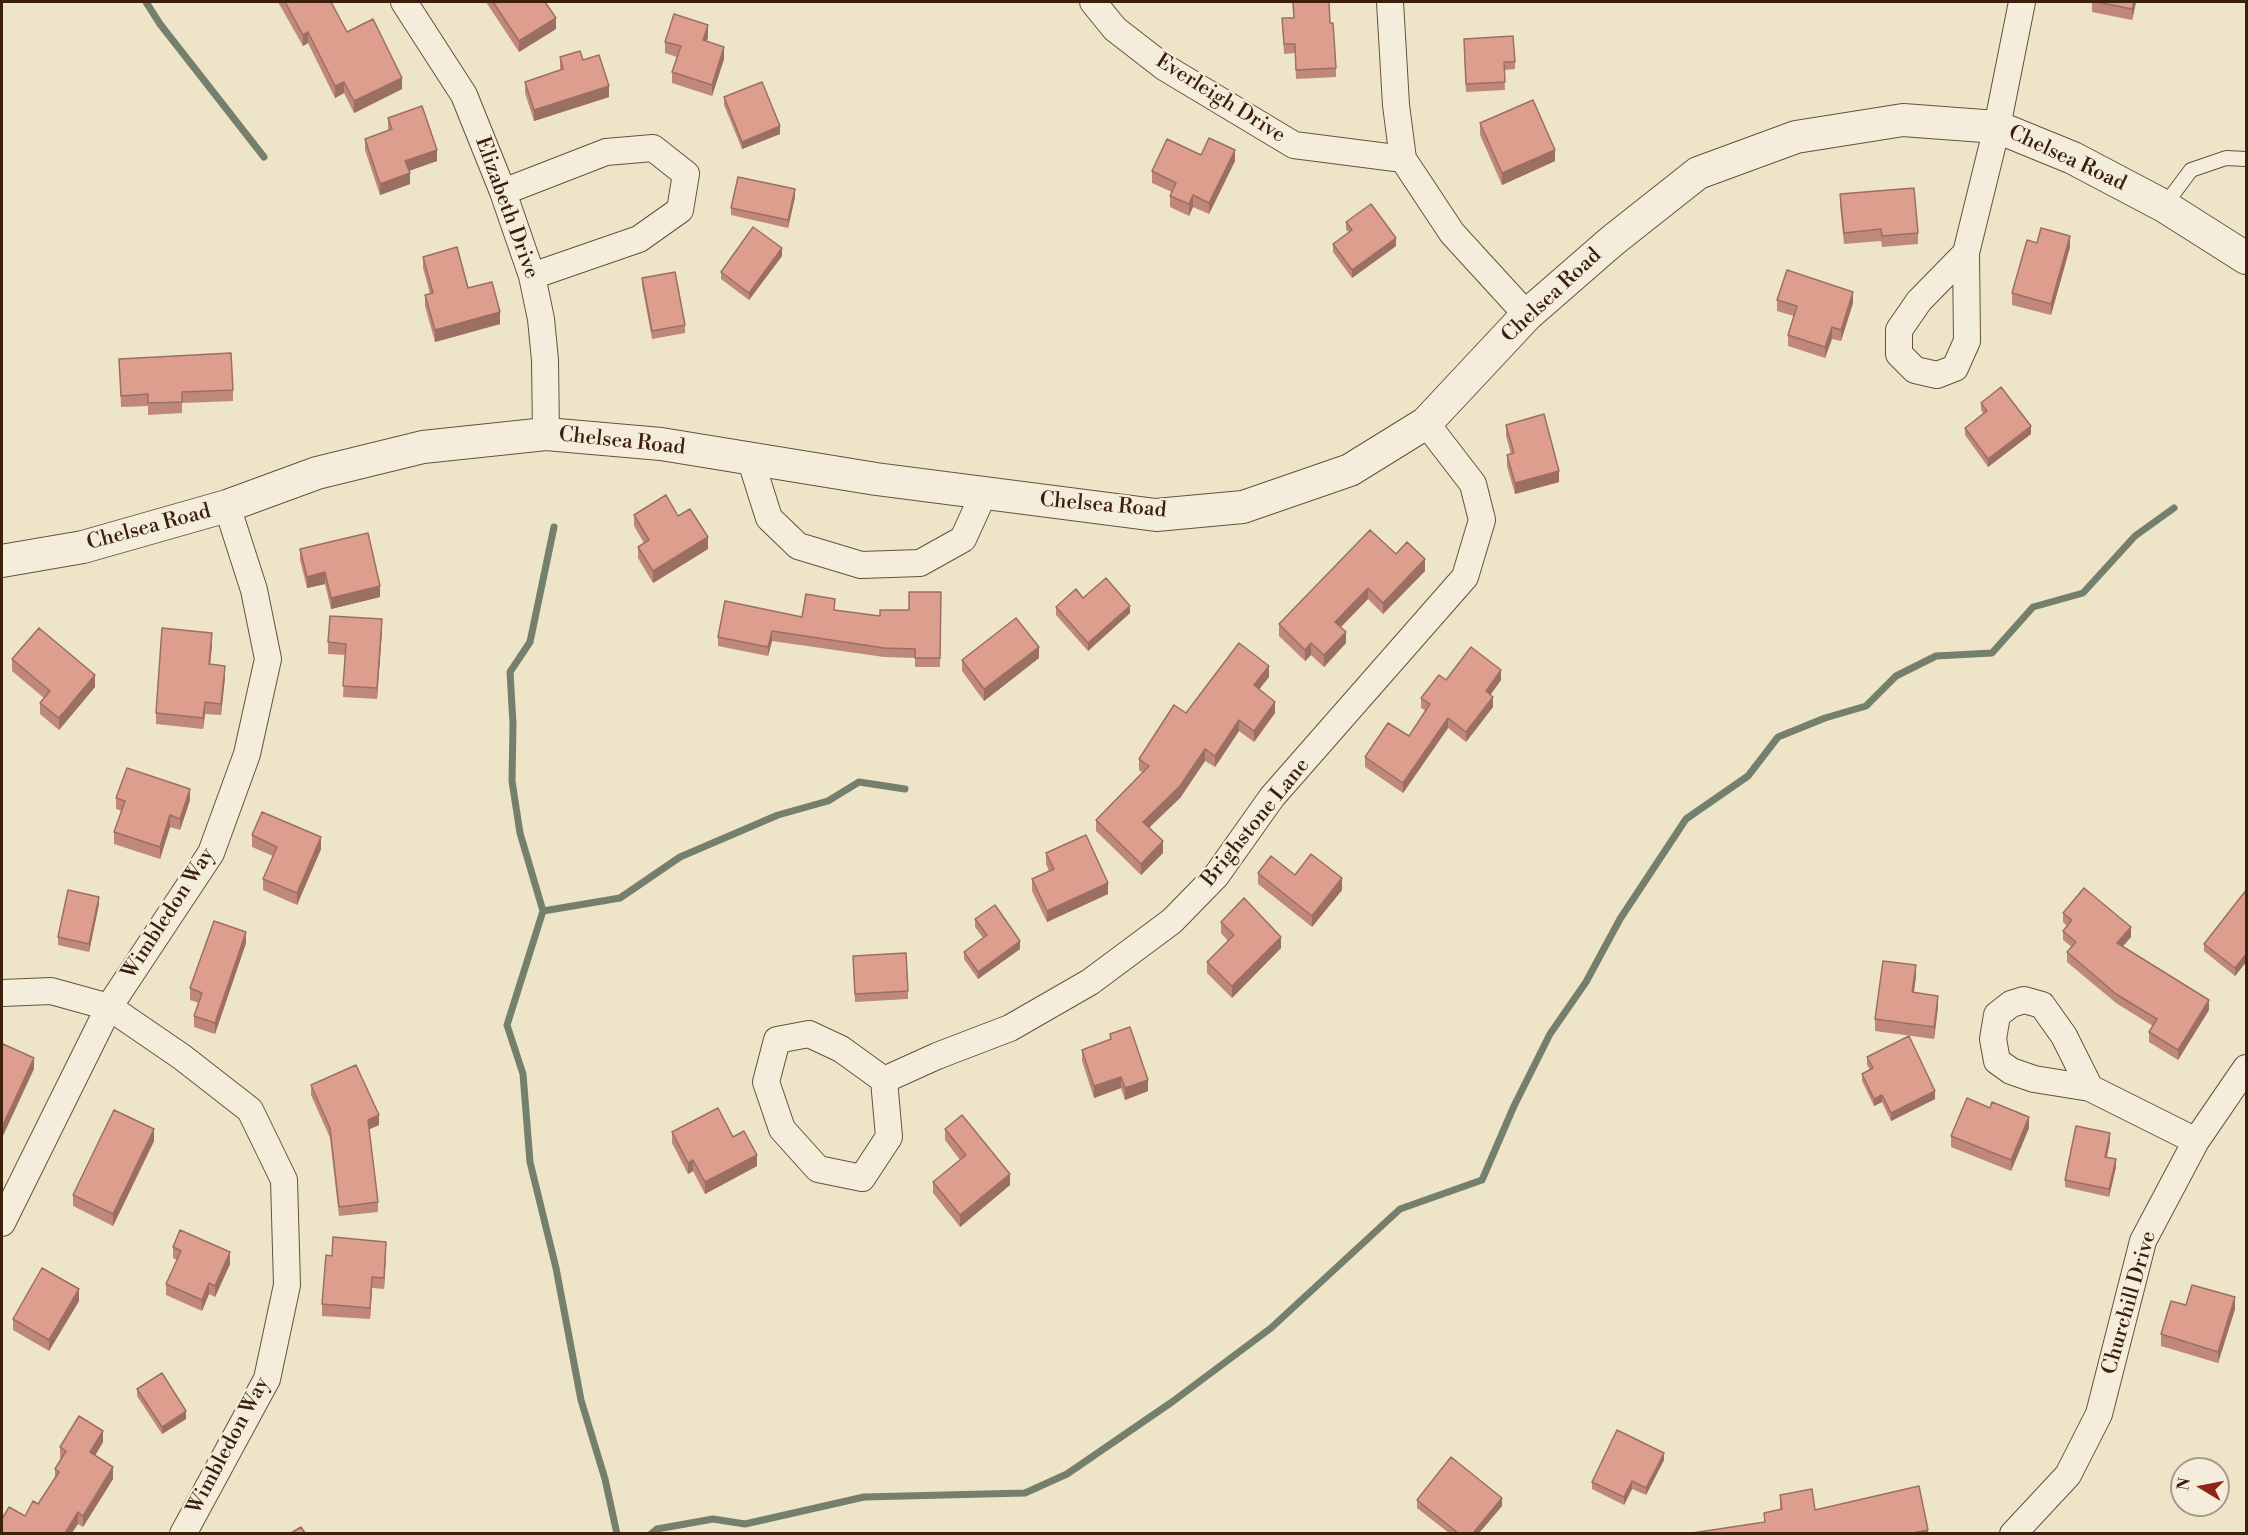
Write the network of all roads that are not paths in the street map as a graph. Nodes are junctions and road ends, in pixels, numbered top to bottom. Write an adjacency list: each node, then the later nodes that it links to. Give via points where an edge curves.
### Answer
1 (404, 2): 8 (street, Elizabeth Drive, via 464,95)
2 (1093, 2): 6 (street, Everleigh Drive, via 1114,29 1164,68 1294,145)
3 (1390, 2): 6 (street)
4 (2022, 2): 5 (street)
5 (1997, 127): 9 (street, Chelsea Road, via 2073,158); 10 (street); 13 (street, Chelsea Road, via 1903,120 1796,137 1698,173)
6 (1403, 159): 13 (street, via 1452,233)
7 (2247, 159): 9 (lane, via 2226,158 2191,170)
8 (503, 192): 12 (street, Elizabeth Drive); 12 (street, via 606,152 653,148 686,174 680,210 639,239)
9 (2164, 206): 11 (street, Chelsea Road)
10 (1966, 253)
11 (2247, 258)
12 (531, 276): 15 (street, Elizabeth Drive, via 545,360)
13 (1527, 315): 14 (street, Chelsea Road)
14 (1426, 423): 17 (street, Chelsea Road, via 1350,470 1243,507 1156,515); 23 (street, Brighstone Lane, via 1473,484 1482,520 1465,577 1272,797 1216,876 1172,921 1090,982 1010,1028)
15 (546, 434): 16 (street, Chelsea Road, via 662,444); 18 (street, Chelsea Road, via 423,447 317,473)
16 (750, 458): 17 (street, Chelsea Road); 17 (street, via 769,518 798,546 861,565 920,563 963,538)
17 (984, 494)
18 (227, 506): 19 (street, Chelsea Road, via 83,547); 21 (street, Wimbledon Way, via 255,590 268,659 247,754 211,853)
19 (2, 561)
20 (2, 993): 21 (street, via 51,991)
21 (109, 1007): 26 (street, Wimbledon Way); 27 (street, Wimbledon Way, via 250,1110 284,1180 287,1285 267,1379)
22 (2247, 1068): 25 (street, Churchill Drive)
23 (884, 1080): 23 (street, via 841,1048 809,1034 777,1040 766,1082 782,1129 818,1169 862,1178 889,1137)
24 (2090, 1088): 25 (street)
25 (2196, 1141): 28 (street, Churchill Drive, via 2143,1241 2099,1414 2068,1475)
26 (2, 1223)
27 (183, 1533)
28 (2013, 1533)

